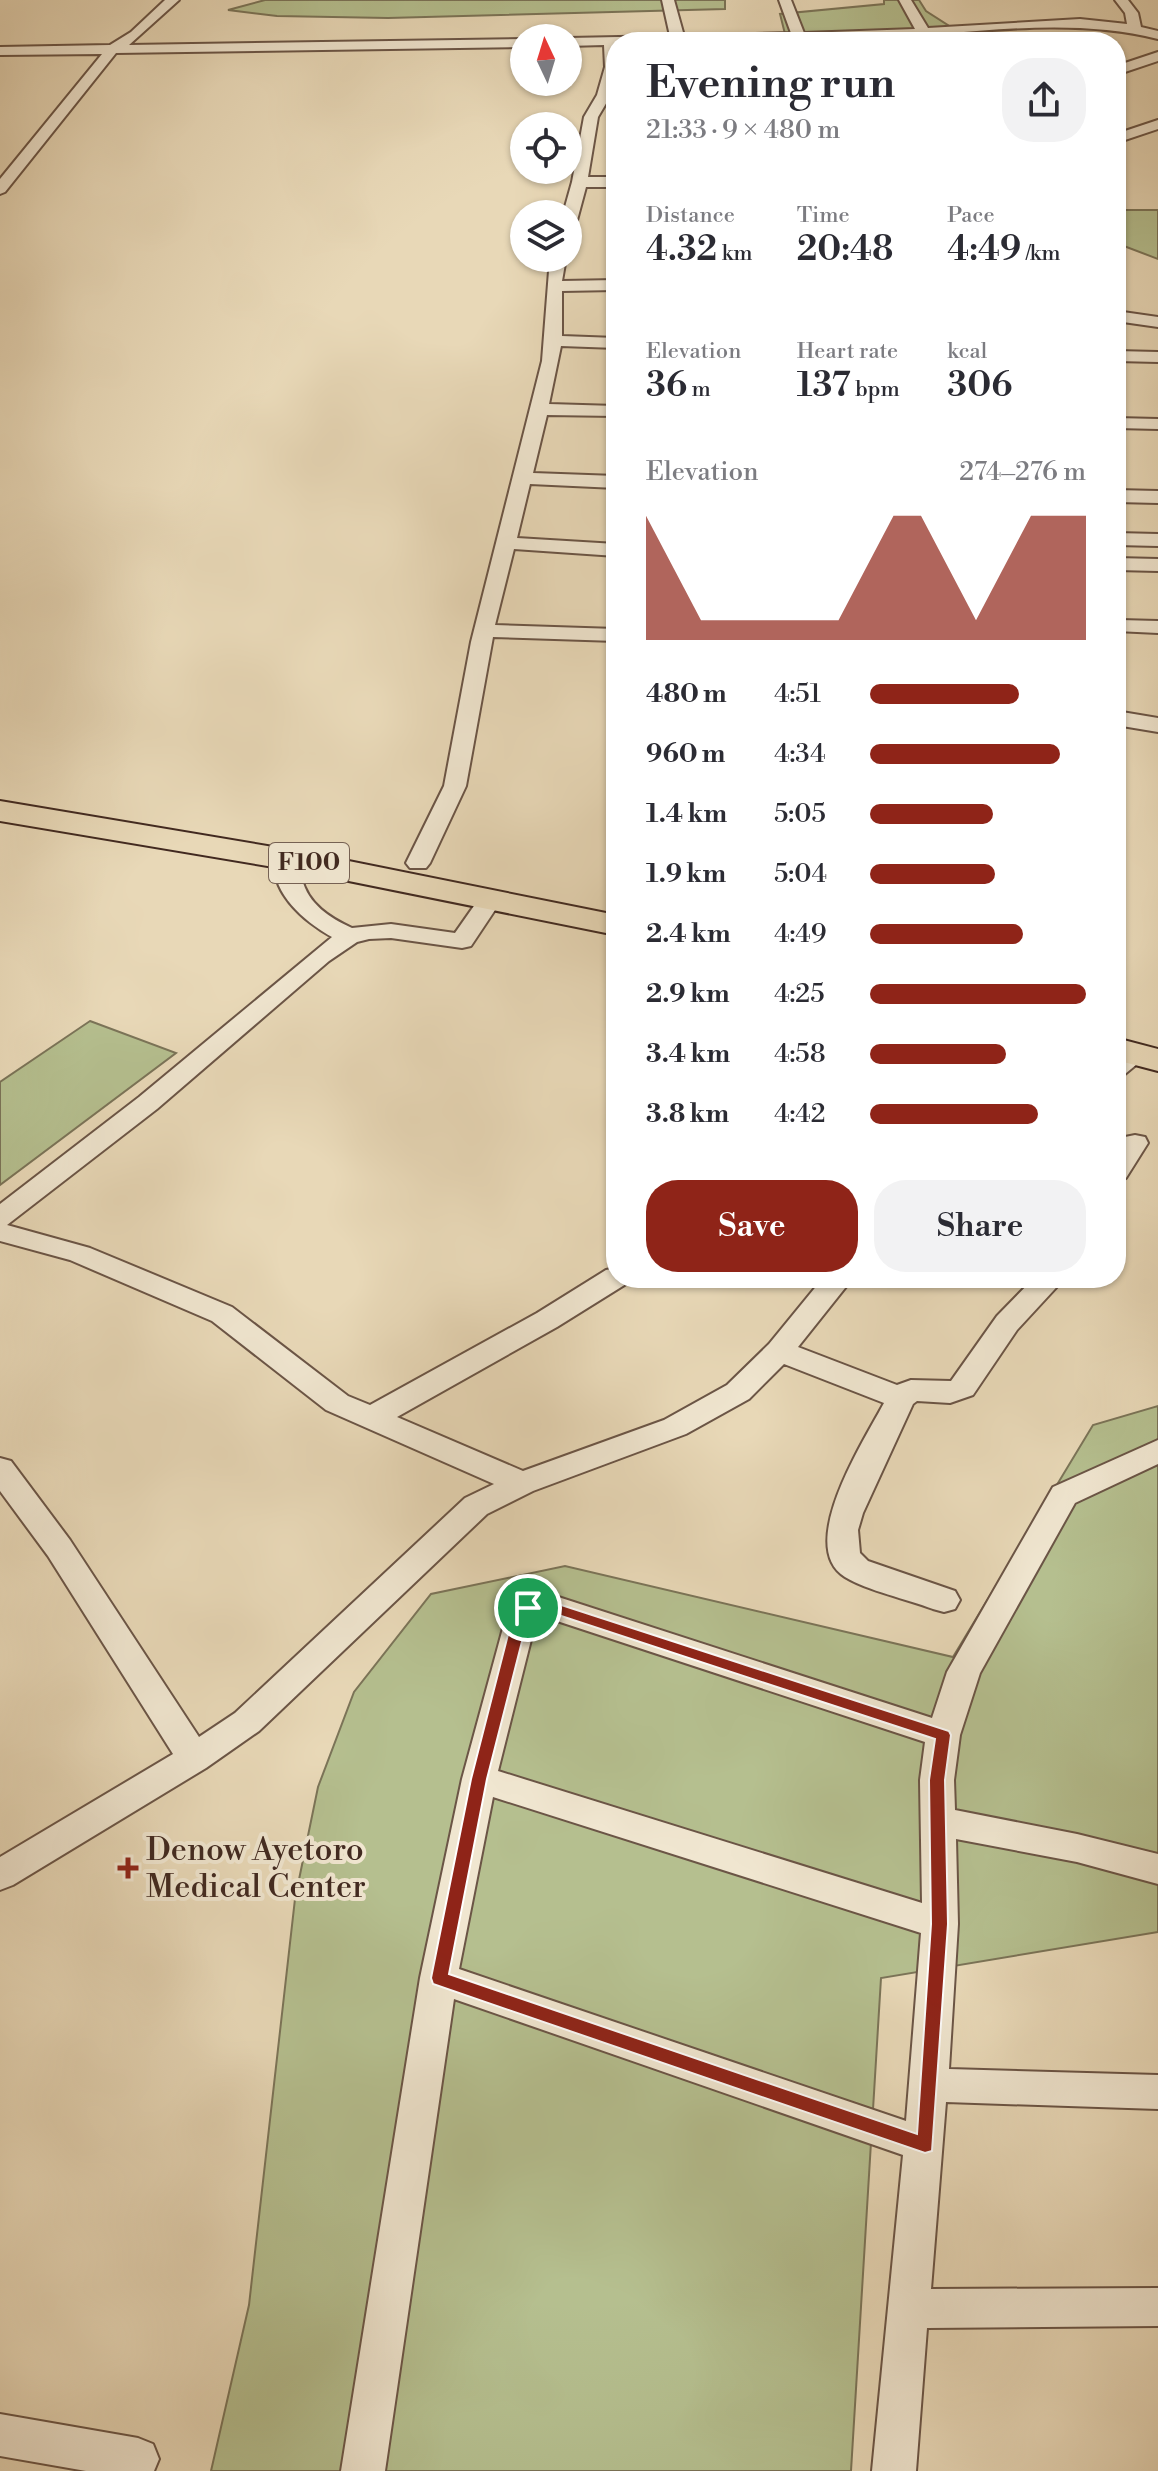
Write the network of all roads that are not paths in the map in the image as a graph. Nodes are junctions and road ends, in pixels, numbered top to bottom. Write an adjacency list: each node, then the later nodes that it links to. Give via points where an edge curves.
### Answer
1 (173, 0): 14 (street)
2 (668, 0): 7 (street)
3 (785, 0): 8 (street)
4 (905, 0): 9 (street)
5 (1121, 0): 6 (street)
6 (1135, 29): 9 (street, via 1080,23); 10 (street)
7 (676, 32)
8 (797, 32)
9 (924, 32)
10 (1158, 35)
11 (582, 42): 12 (street)
12 (606, 42)
13 (510, 43): 14 (street)
14 (112, 50): 15 (street); 26 (street)
15 (0, 51)
16 (1158, 56): 17 (street)
17 (1126, 67)
18 (606, 88): 23 (street, via 591,117)
19 (1158, 124): 20 (street)
20 (1126, 133)
21 (1126, 137): 22 (street)
22 (1158, 145)
23 (582, 170)
24 (582, 182): 25 (street)
25 (606, 182)
26 (0, 189)
27 (556, 272): 29 (street)
28 (606, 285): 29 (street)
29 (555, 286): 32 (street)
30 (1126, 317): 31 (street)
31 (1158, 322)
32 (555, 341): 33 (street); 36 (street)
33 (606, 343)
34 (1126, 356): 35 (street)
35 (1158, 357)
36 (537, 409): 37 (street); 40 (street)
37 (606, 411)
38 (1126, 423): 39 (street)
39 (1158, 424)
40 (521, 478): 41 (street); 46 (street)
41 (606, 482)
42 (1126, 496): 43 (street)
43 (1158, 497)
44 (1126, 539): 45 (street)
45 (1158, 540)
46 (507, 543): 47 (street); 52 (street)
47 (606, 549)
48 (1126, 564): 49 (street)
49 (1158, 565)
50 (1126, 626): 51 (street)
51 (1158, 627)
52 (484, 631): 53 (street); 59 (street, via 455,786)
53 (606, 635)
54 (1126, 720): 55 (street)
55 (1158, 725)
56 (0, 793): 59 (highway, F100)
57 (0, 811): 58 (highway, F100)
58 (288, 859): 60 (highway, F100); 63 (street, via 287,879 302,905 321,924)
59 (418, 863): 61 (highway, F100)
60 (491, 898): 62 (highway, F100); 63 (street, via 462,941 391,931)
61 (606, 903)
62 (606, 923)
63 (349, 936): 66 (street)
64 (1135, 1143): 65 (street)
65 (1126, 1157)
66 (0, 1218)
67 (0, 1232): 73 (street, via 80,1254 222,1314 337,1403)
68 (606, 1283): 73 (street)
69 (831, 1288): 71 (street)
70 (1041, 1288): 72 (street, via 1007,1323 962,1388 950,1393 911,1390)
71 (779, 1351): 72 (street); 76 (street, via 738,1392 675,1427)
72 (901, 1398): 77 (street, via 842,1525 843,1552 857,1569)
73 (369, 1419): 76 (street)
74 (1158, 1451): 78 (street, via 1064,1495 964,1672)
75 (0, 1469): 79 (street, via 59,1548)
76 (522, 1483): 79 (street, via 476,1506 247,1722)
77 (944, 1600)
78 (943, 1735): 80 (street, via 538,1606 521,1615); 81 (street)
79 (194, 1758): 83 (street)
80 (479, 1779): 84 (street); 85 (street)
81 (938, 1821): 82 (street); 84 (street)
82 (1158, 1869)
83 (0, 1875)
84 (940, 1924): 86 (street)
85 (439, 1978): 88 (street); 93 (street)
86 (929, 2085): 87 (street); 88 (street)
87 (1158, 2092)
88 (925, 2145): 90 (street)
89 (1158, 2307): 90 (street)
90 (909, 2309): 94 (street)
91 (0, 2435): 92 (street)
92 (138, 2459)
93 (363, 2471)
94 (894, 2471)

